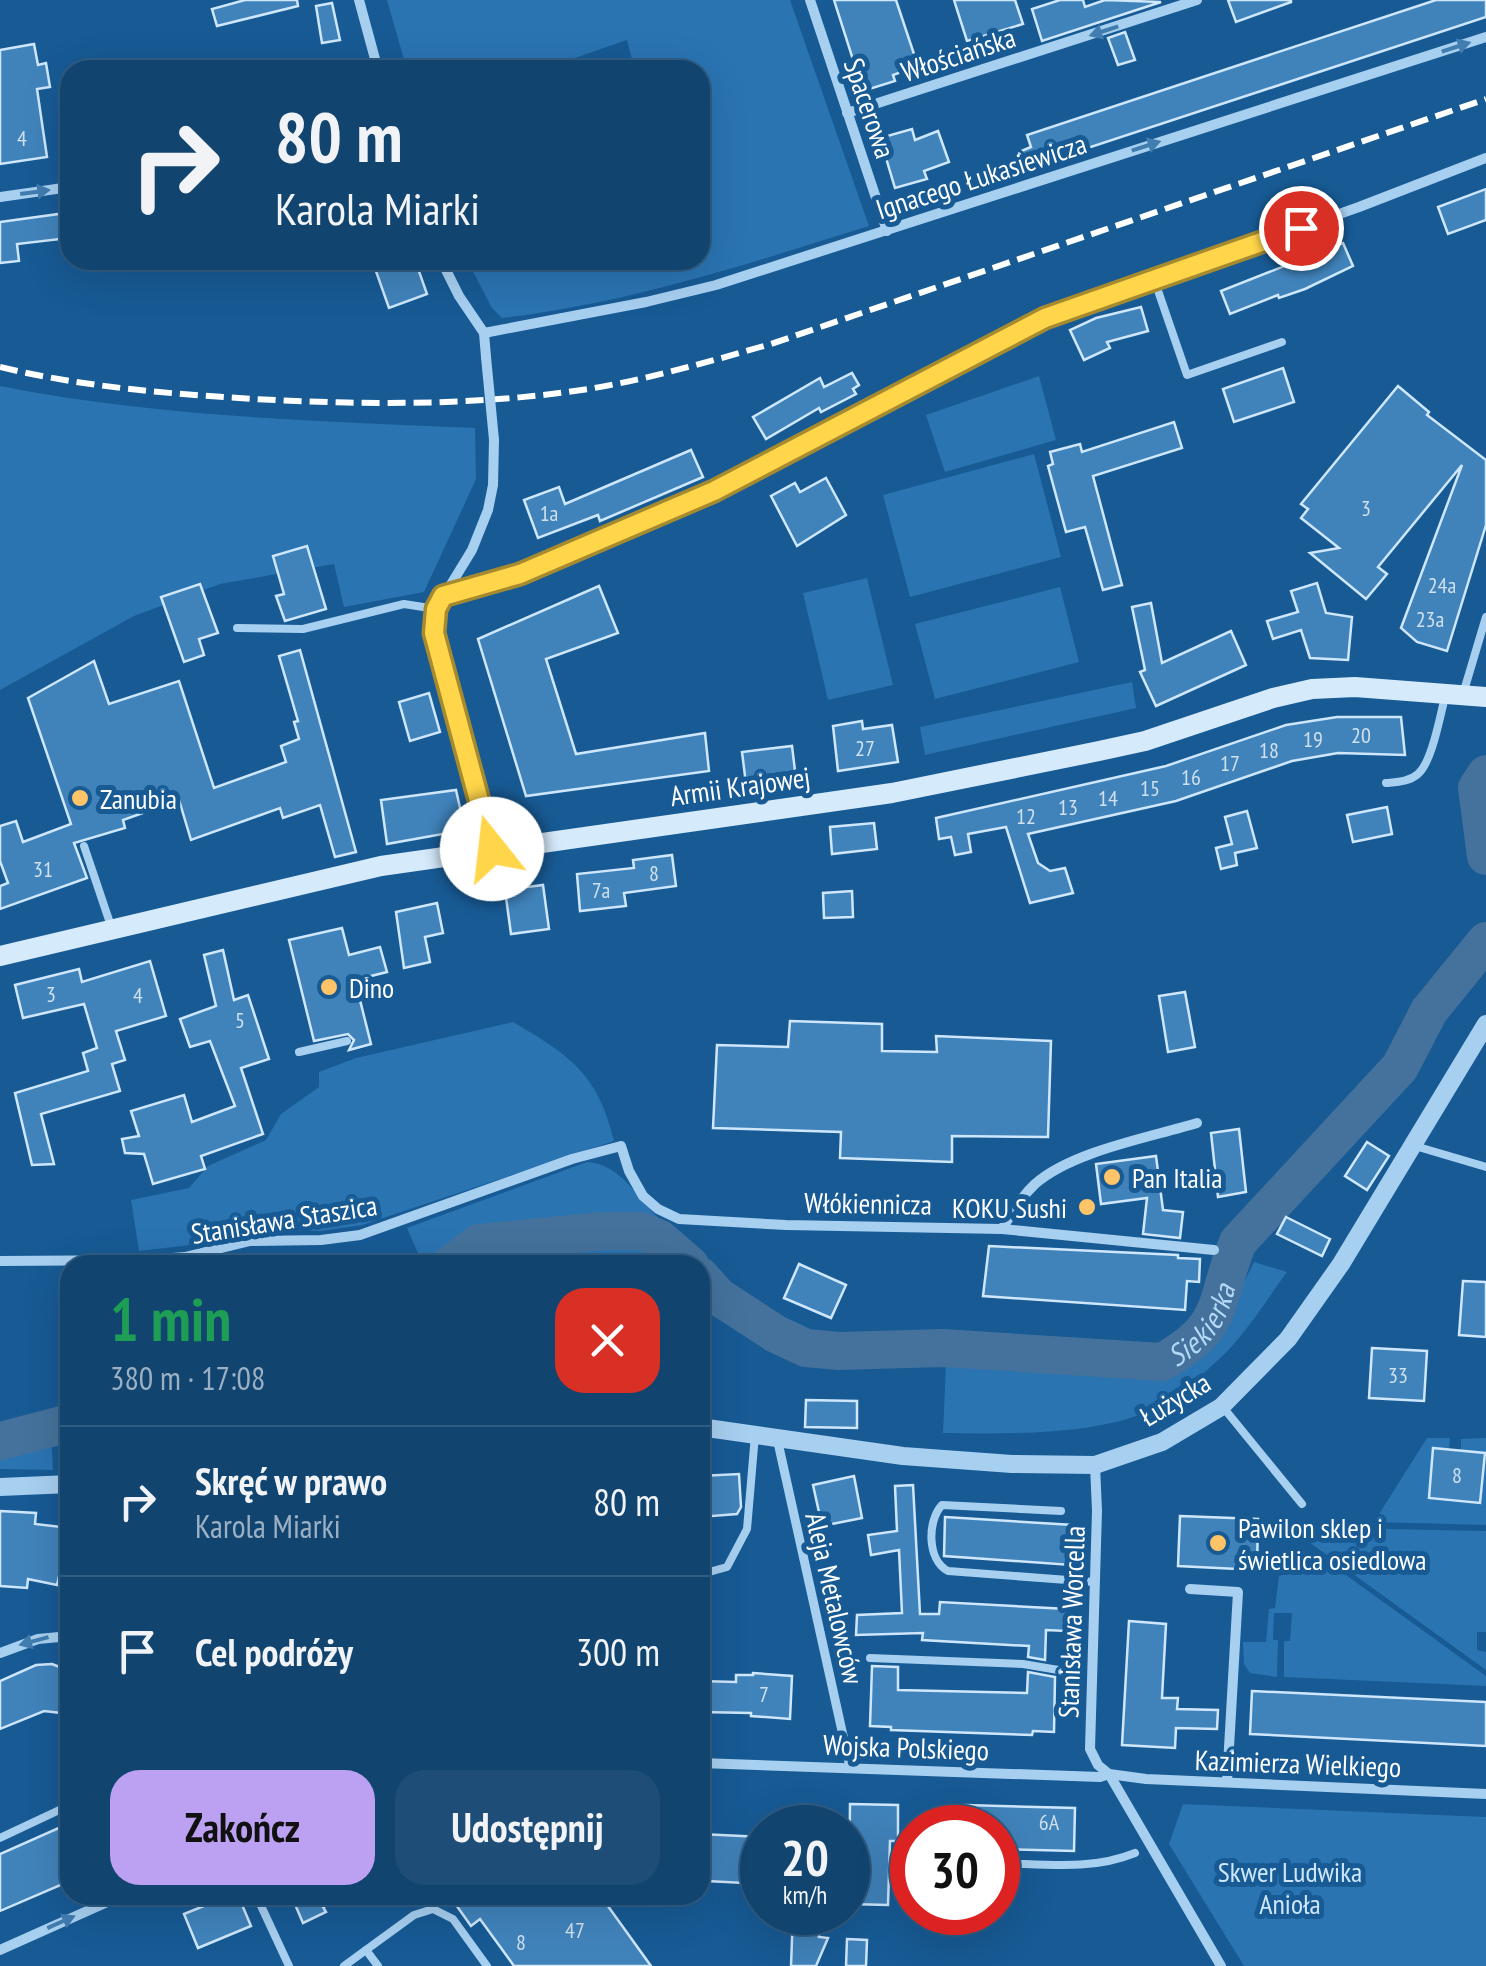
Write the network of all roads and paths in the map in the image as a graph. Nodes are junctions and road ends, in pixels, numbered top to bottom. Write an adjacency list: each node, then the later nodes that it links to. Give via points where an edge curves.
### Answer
1 (359, 0): 5 (street)
2 (810, 0): 6 (street, Spacerowa)
3 (1196, 0): 6 (street, Włościańska, one-way to 6)
4 (1486, 36): 10 (street, Ignacego Łukasiewicza, one-way to 4)
5 (375, 60)
6 (847, 113): 10 (street, Spacerowa)
7 (1486, 158): 12 (street)
8 (60, 188): 9 (street, one-way to 8)
9 (0, 197)
10 (888, 231): 13 (street, Ignacego Łukasiewicza, via 716,285)
11 (446, 270): 13 (street)
12 (1154, 279): 14 (lane, via 1188,375); 15 (street, via 1045,318 714,491 520,574)
13 (484, 333): 15 (street, bridge, via 493,485 472,550)
14 (1282, 342)
15 (443, 596): 16 (street)
16 (436, 609): 18 (lane, via 404,604 303,629); 23 (street, via 442,670)
17 (1486, 617): 19 (lane)
18 (238, 628)
19 (1454, 694): 20 (main road, Armii Krajowej); 21 (lane, via 1418,774); 23 (main road, Armii Krajowej, via 1312,689 1145,741 892,792)
20 (1486, 697)
21 (1386, 783)
22 (84, 846): 24 (lane)
23 (492, 849): 24 (main road, Armii Krajowej, via 381,866)
24 (113, 930): 25 (main road, Armii Krajowej)
25 (0, 956)
26 (1486, 1024): 31 (street, Łużycka)
27 (347, 1041): 28 (lane)
28 (299, 1052)
29 (1197, 1123): 33 (street, via 1050,1174 1025,1194)
30 (621, 1146): 33 (street, Włókiennicza, via 643,1196 679,1219); 35 (street, Stanisława Staszica, via 360,1235 250,1241)
31 (1415, 1146): 32 (lane); 38 (street, Łużycka, via 1288,1339)
32 (1486, 1166)
33 (1002, 1229): 34 (street, Włókiennicza)
34 (1214, 1250)
35 (185, 1255)
36 (60, 1260): 37 (street, Stanisława Staszica)
37 (0, 1261)
38 (1222, 1406): 42 (street, Łużycka, via 1162,1442); 45 (lane)
39 (710, 1428): 40 (street, Łużycka)
40 (755, 1435): 41 (street, Łużycka); 49 (lane, via 746,1529 727,1568)
41 (777, 1438): 42 (street, Łużycka, via 950,1460); 47 (street, Aleja Metalowców)
42 (1094, 1465): 50 (street, Stanisława Worcella)
43 (60, 1484): 44 (street)
44 (0, 1487)
45 (1302, 1504)
46 (1061, 1511): 50 (lane, via 942,1504 934,1514 933,1555 948,1571)
47 (803, 1562): 48 (street); 53 (street, Aleja Metalowców)
48 (791, 1565)
49 (710, 1572)
50 (1094, 1582): 60 (street, Stanisława Worcella, via 1090,1749)
51 (1190, 1590): 61 (street, via 1238,1592)
52 (60, 1637): 55 (street, one-way to 55)
53 (821, 1639): 54 (street); 59 (street, Aleja Metalowców)
54 (809, 1642)
55 (0, 1653)
56 (870, 1658): 57 (lane)
57 (1076, 1672)
58 (710, 1763): 59 (street, Wojska Polskiego)
59 (850, 1768): 60 (street, Wojska Polskiego)
60 (1109, 1774): 61 (street, Kazimierza Wielkiego); 75 (street, Stanisława Worcella)
61 (1228, 1782): 62 (street, Kazimierza Wielkiego)
62 (1486, 1794)
63 (60, 1810): 64 (lane)
64 (0, 1838)
65 (1135, 1853): 66 (lane, via 1096,1864)
66 (1020, 1863)
67 (101, 1905): 69 (street, one-way to 67)
68 (261, 1905): 71 (lane)
69 (0, 1950)
70 (366, 1950): 72 (lane); 73 (lane); 74 (lane, via 433,1909 453,1918)
71 (288, 1966)
72 (344, 1966)
73 (378, 1966)
74 (487, 1966)
75 (1222, 1966)

